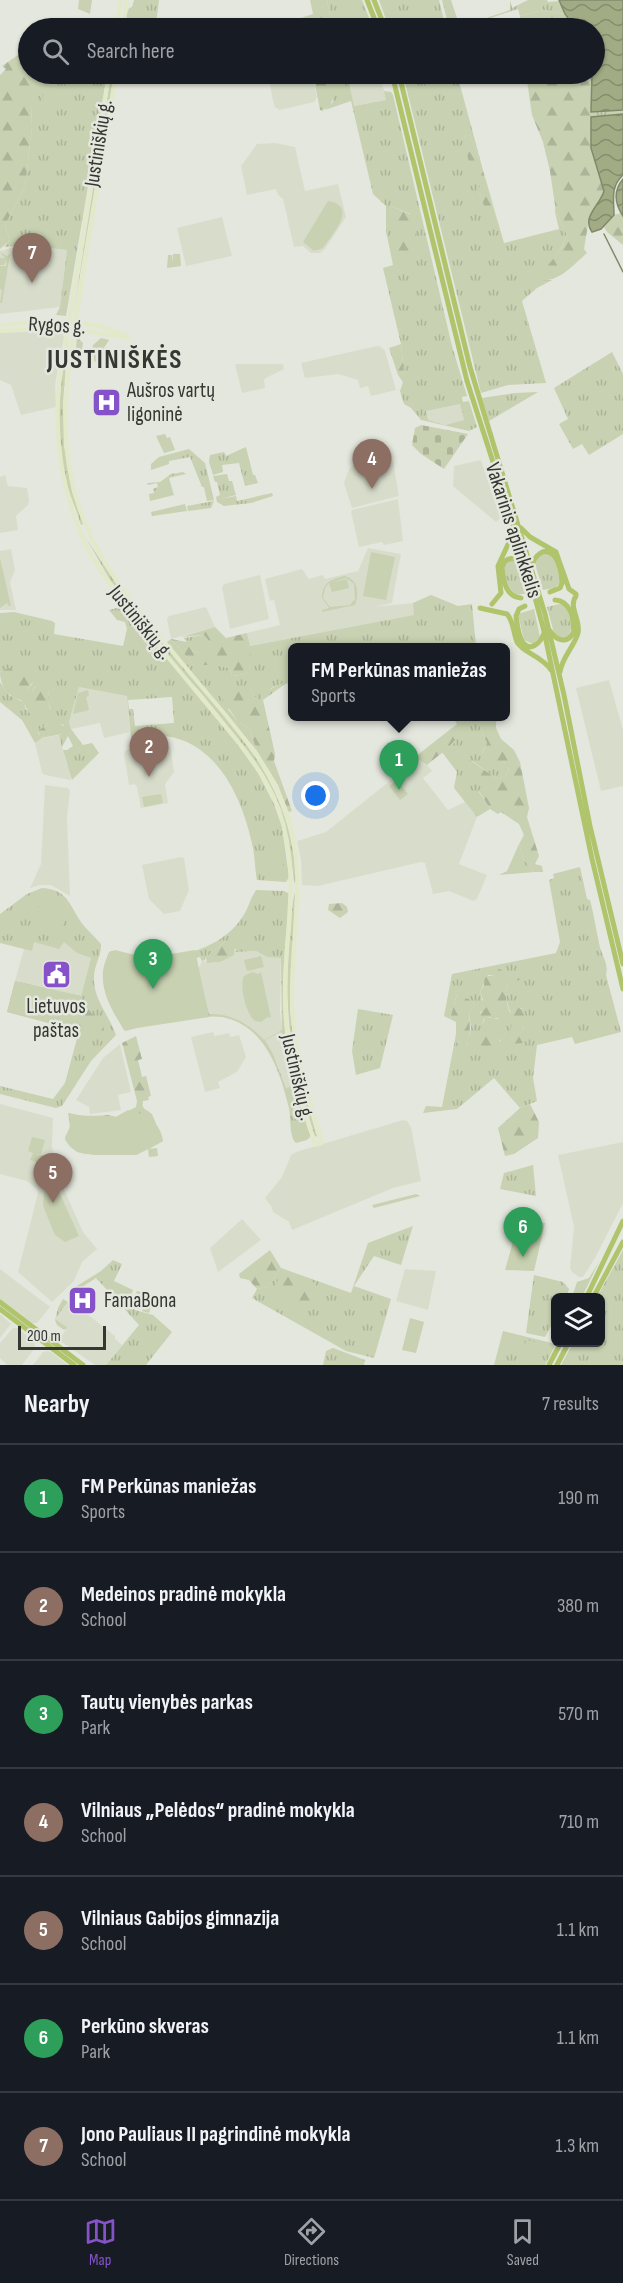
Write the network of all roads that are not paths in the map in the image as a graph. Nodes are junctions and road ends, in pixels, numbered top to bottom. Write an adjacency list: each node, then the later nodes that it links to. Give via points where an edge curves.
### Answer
1 (121, 0): 5 (main road)
2 (127, 0): 6 (main road)
3 (367, 0): 7 (highway)
4 (374, 0): 8 (highway)
5 (118, 18)
6 (124, 18)
7 (374, 18)
8 (381, 18)
9 (107, 84): 13 (main road, Justiniškių g.)
10 (114, 84): 14 (main road, Justiniškių g.)
11 (394, 84): 19 (highway, Vakarinis aplinkkelis, via 467,381)
12 (401, 84): 19 (highway, Vakarinis aplinkkelis, via 466,354)
13 (68, 322): 14 (main road, Rygos g.); 15 (main road, Rygos g.); 16 (main road, Justiniškių g.)
14 (75, 323): 17 (main road, Justiniškių g.); 17 (main road, Rygos g., via 128,337)
15 (0, 326)
16 (68, 328): 17 (main road, Rygos g.); 18 (main road, Rygos g.); 29 (main road, Justiniškių g., via 58,416 66,485 90,553)
17 (74, 329): 27 (main road, Justiniškių g., via 64,427 72,483 98,552)
18 (0, 331)
19 (516, 525): 20 (highway, Vakarinis aplinkkelis); 24 (highway, via 498,566 501,593); 30 (highway, via 556,552 576,595 573,601 578,632)
20 (529, 568): 21 (highway, via 540,553 555,556 562,583); 22 (highway, via 514,558 502,567 508,593); 28 (highway, Vakarinis aplinkkelis)
21 (550, 592)
22 (521, 598)
23 (555, 600): 28 (highway, via 568,604 574,631 564,641)
24 (492, 604)
25 (525, 606): 28 (highway, via 516,616 523,642 536,645)
26 (480, 608): 30 (highway, via 507,614 520,645)
27 (154, 628): 29 (main road); 29 (main road, Justiniškių g., via 249,744 275,783 286,810 298,871 292,1020 302,1078 322,1143 315,1144 295,1078 286,1028 285,978 292,894 279,810 255,764)
28 (547, 631): 30 (highway, Vakarinis aplinkkelis)
29 (148, 632)
30 (557, 674): 31 (highway, Vakarinis aplinkkelis); 32 (highway, Vakarinis aplinkkelis, via 584,824)
31 (623, 962)
32 (623, 989)
33 (623, 1221): 36 (highway)
34 (623, 1228): 37 (highway)
35 (623, 1242): 38 (highway)
36 (590, 1293)
37 (590, 1293)
38 (591, 1293)
39 (0, 1302): 44 (highway)
40 (0, 1309): 43 (highway)
41 (558, 1347): 45 (highway)
42 (566, 1347): 46 (highway)
43 (74, 1365)
44 (83, 1365)
45 (549, 1365)
46 (557, 1365)

